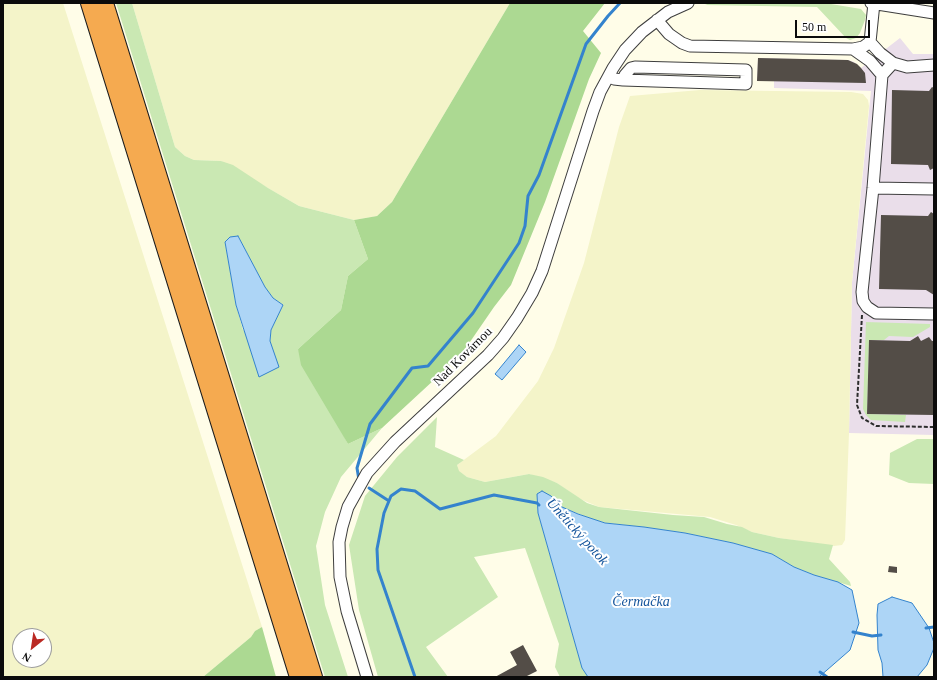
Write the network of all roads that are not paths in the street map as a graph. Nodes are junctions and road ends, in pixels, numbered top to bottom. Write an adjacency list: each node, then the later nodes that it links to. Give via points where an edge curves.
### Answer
1 (89, 3): 18 (highway)
2 (105, 3): 19 (highway)
3 (688, 3): 7 (street, Nad Kovárnou)
4 (871, 3): 5 (street)
5 (874, 3): 6 (street); 8 (street)
6 (934, 13)
7 (657, 20): 9 (street, via 669,34 690,46); 13 (street, Nad Kovárnou, via 633,41)
8 (870, 42): 9 (street); 10 (street)
9 (853, 50): 12 (street, via 870,61)
10 (893, 63): 11 (street, via 907,67); 12 (street)
11 (934, 65)
12 (882, 74): 15 (street)
13 (609, 76): 14 (street); 20 (street, Nad Kovárnou, via 593,111 542,271 517,318 488,355 395,442 367,473 348,506 339,542 340,577 347,611)
14 (623, 80): 14 (street, via 746,84 746,70 635,67 631,68)
15 (873, 188): 16 (street); 17 (street, via 863,301 876,313)
16 (934, 189)
17 (934, 314)
18 (298, 677)
19 (314, 677)
20 (367, 677)

